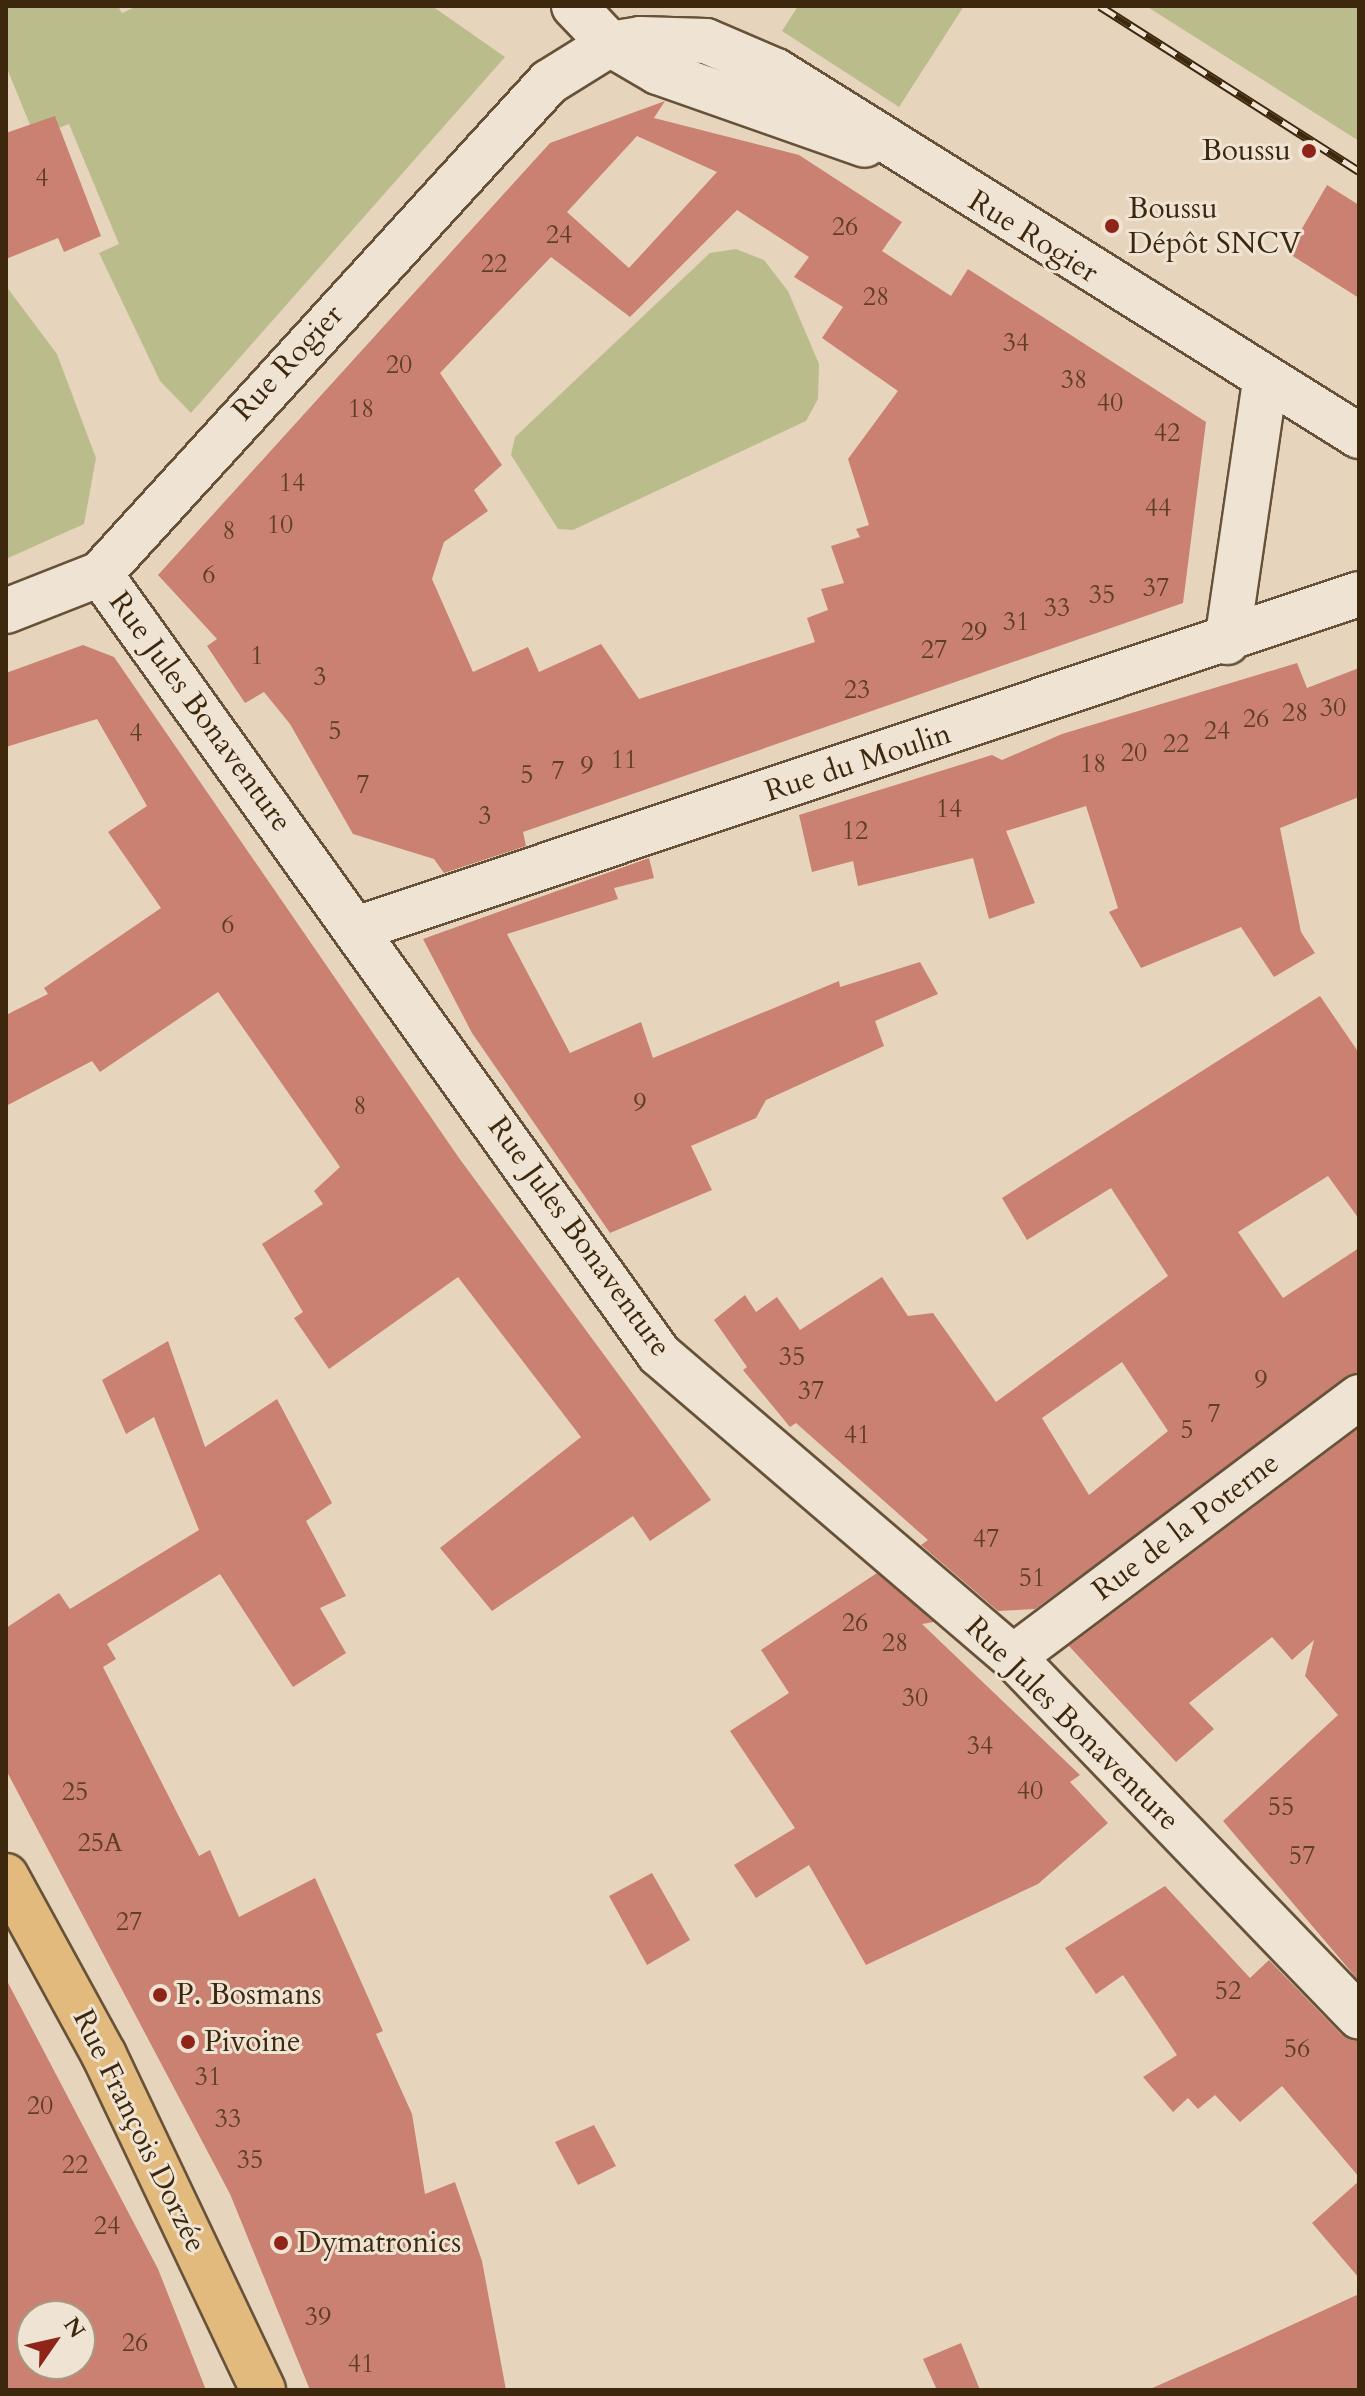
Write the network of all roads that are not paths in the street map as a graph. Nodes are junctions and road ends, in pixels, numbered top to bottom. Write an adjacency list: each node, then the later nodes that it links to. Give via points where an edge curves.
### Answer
1 (649, 6): 3 (street, Rue Rogier)
2 (574, 7): 4 (street)
3 (706, 41): 4 (street); 5 (street, Rue Rogier, via 776,71)
4 (579, 62): 5 (street, via 702,90); 8 (street, Rue Rogier)
5 (906, 156): 6 (street, Rue Rogier)
6 (1265, 383): 7 (street, Rue Rogier); 11 (street)
7 (1359, 436)
8 (100, 574): 10 (street, Rue Rogier); 12 (street, Rue Jules Bonaventure)
9 (1359, 594): 11 (street, Rue du Moulin)
10 (6, 611)
11 (1227, 642): 12 (street, Rue du Moulin)
12 (356, 929): 14 (street, Rue Jules Bonaventure, via 659,1354)
13 (1359, 1397): 14 (street, Rue de la Poterne)
14 (1013, 1657): 16 (street, Rue Jules Bonaventure)
15 (6, 1876): 17 (main road, Rue François Dorzée, via 104,2055)
16 (1359, 2017)
17 (263, 2390)

